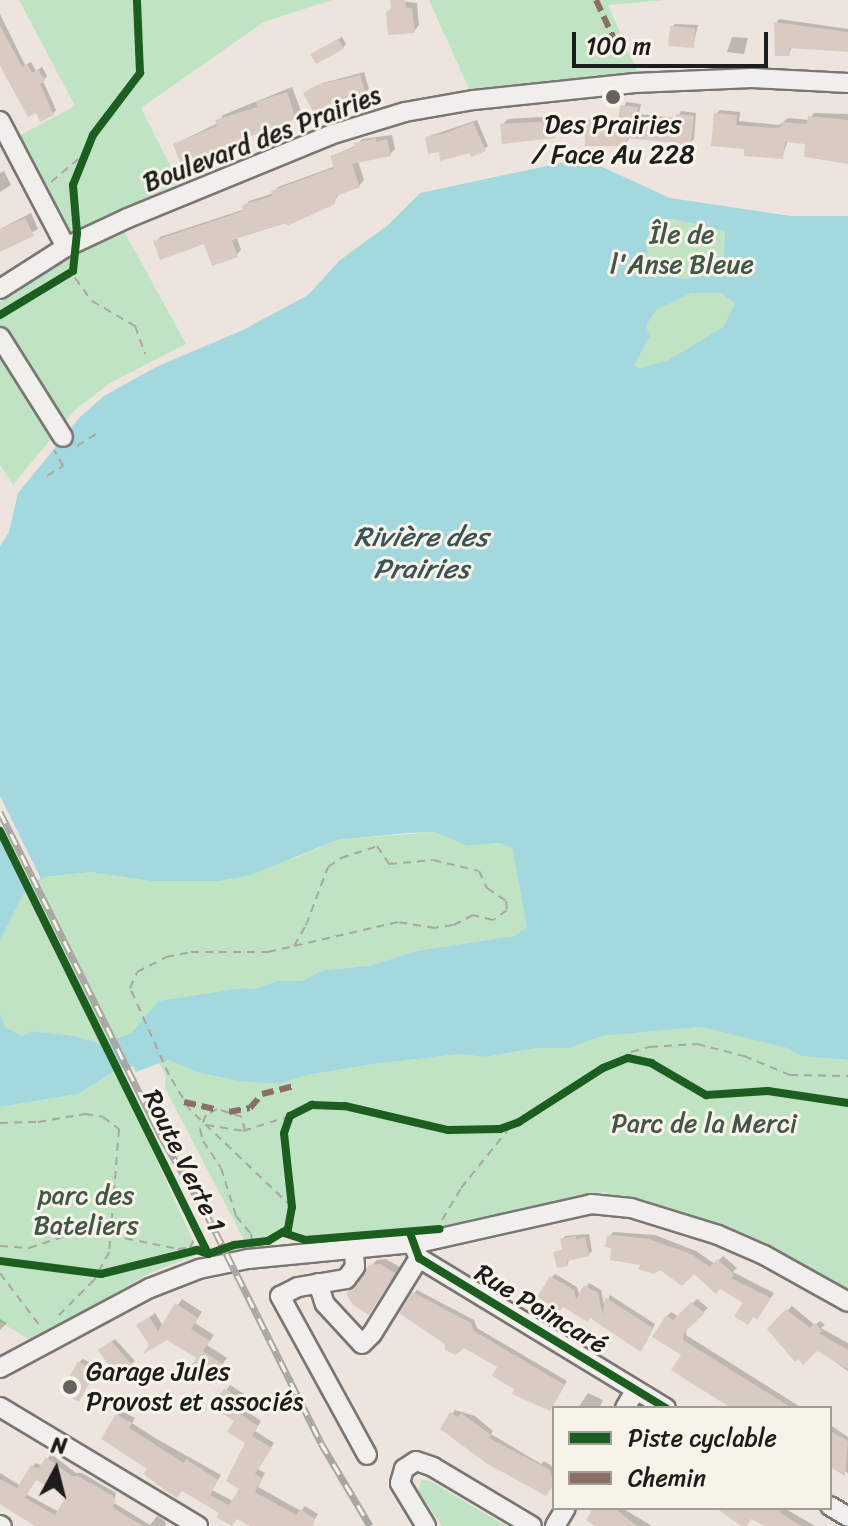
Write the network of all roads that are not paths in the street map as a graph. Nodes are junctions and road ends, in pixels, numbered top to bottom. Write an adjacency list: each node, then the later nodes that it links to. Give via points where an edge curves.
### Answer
1 (848, 83): 3 (street, Boulevard des Prairies, via 752,78 635,83 405,112 265,160)
2 (0, 121): 3 (street)
3 (70, 245): 4 (street, Boulevard des Prairies)
4 (0, 289)
5 (0, 337): 6 (street)
6 (63, 442)
7 (354, 1250): 8 (street); 9 (street, via 355,1267 346,1279); 11 (street, via 239,1260 199,1269 44,1337)
8 (416, 1250): 9 (street, via 362,1344 323,1300); 10 (street, via 582,1206 610,1204 731,1240); 12 (street, Rue Poincaré)
9 (318, 1283): 16 (street, via 280,1296)
10 (848, 1302)
11 (0, 1368)
12 (636, 1390): 13 (street); 14 (street, Rue Poincaré)
13 (626, 1406)
14 (663, 1406)
15 (0, 1407): 17 (street)
16 (367, 1455)
17 (198, 1526)
18 (426, 1526): 19 (street, via 401,1486 400,1475 408,1465 426,1463)
19 (532, 1526)

